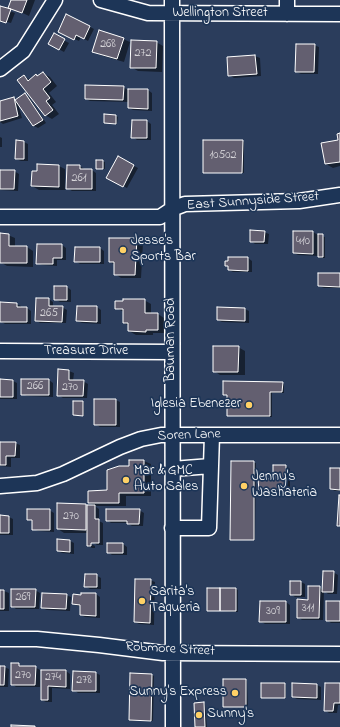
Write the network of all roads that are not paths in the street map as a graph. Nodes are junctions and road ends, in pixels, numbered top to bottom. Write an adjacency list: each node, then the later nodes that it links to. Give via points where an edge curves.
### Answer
1 (56, 0): 6 (street, via 23,51)
2 (101, 0): 3 (street, Wellington Street, via 148,13)
3 (172, 7): 4 (street, Wellington Street); 8 (street, Bauman Road)
4 (287, 7): 5 (street, Wellington Street)
5 (340, 14)
6 (0, 69)
7 (340, 195): 8 (street, East Sunnyside Street, via 299,201 185,204)
8 (172, 210): 9 (street, East Sunnyside Street, via 160,217); 11 (street, Bauman Road)
9 (0, 217)
10 (0, 351): 11 (street, Treasure Drive)
11 (172, 352): 12 (street, Bauman Road)
12 (172, 435): 13 (street, Soren Lane); 16 (street, Bauman Road); 17 (street, Soren Lane, via 141,439 37,483)
13 (212, 435): 14 (street, Soren Lane); 15 (street)
14 (340, 435)
15 (211, 466): 16 (street); 18 (street, via 209,528)
16 (172, 469): 18 (street, Bauman Road)
17 (0, 486)
18 (172, 528): 20 (street, Bauman Road)
19 (0, 639): 20 (street, Robmore Street, via 37,639)
20 (173, 653): 21 (street, Robmore Street); 22 (street, Bauman Road)
21 (340, 654)
22 (173, 727)

